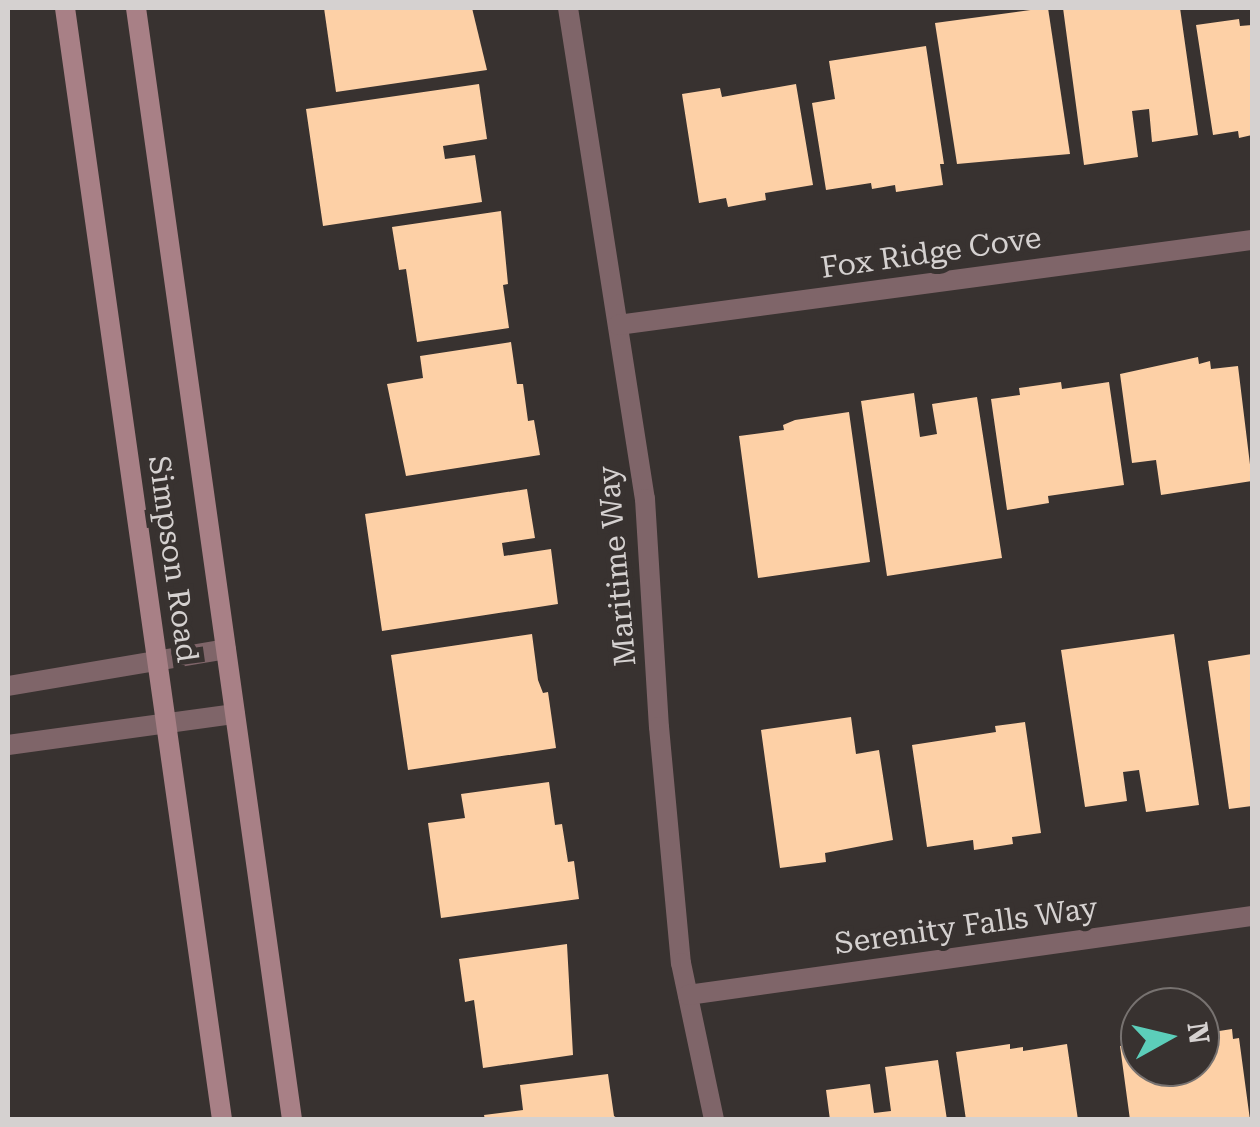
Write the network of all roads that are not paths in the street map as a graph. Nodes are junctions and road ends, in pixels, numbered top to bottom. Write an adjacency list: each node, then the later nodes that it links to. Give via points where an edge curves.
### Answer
1 (65, 8): 7 (main road, Simpson Road)
2 (136, 8): 6 (main road, Simpson Road)
3 (568, 8): 5 (street, Maritime Way)
4 (1252, 240): 5 (street, Fox Ridge Cove)
5 (618, 325): 13 (street, Maritime Way, via 646,498 659,727)
6 (226, 649): 7 (street); 9 (main road, Simpson Road)
7 (156, 661): 8 (street); 10 (main road, Simpson Road)
8 (8, 686)
9 (236, 714): 10 (street); 15 (main road, Simpson Road)
10 (166, 726): 11 (street); 14 (main road, Simpson Road)
11 (8, 745)
12 (1252, 916): 13 (street, Serenity Falls Way)
13 (688, 995): 16 (street, Maritime Way)
14 (222, 1120)
15 (292, 1120)
16 (714, 1120)

